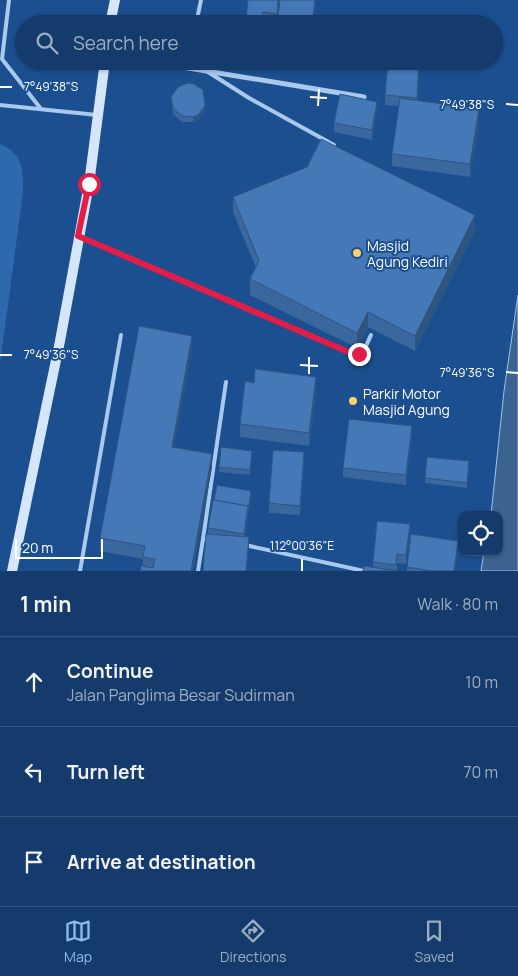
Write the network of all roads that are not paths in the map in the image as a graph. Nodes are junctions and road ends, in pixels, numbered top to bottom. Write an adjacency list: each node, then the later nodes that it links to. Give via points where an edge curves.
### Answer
1 (9, 0): 11 (lane, via 2,59)
2 (115, 0): 4 (main road)
3 (201, 0): 5 (lane)
4 (112, 15)
5 (198, 15)
6 (104, 70): 12 (main road)
7 (200, 70): 8 (street)
8 (206, 71): 9 (street); 13 (lane)
9 (364, 97)
10 (0, 105): 11 (lane)
11 (41, 109): 12 (lane)
12 (97, 115): 14 (main road, via 89,184)
13 (343, 150)
14 (78, 236): 16 (lane, via 353,354 364,350); 21 (main road)
15 (120, 335): 22 (lane)
16 (371, 335)
17 (226, 382): 18 (lane)
18 (203, 539): 19 (lane); 23 (lane)
19 (220, 541)
20 (236, 544): 24 (lane)
21 (12, 571)
22 (80, 571)
23 (198, 571)
24 (364, 571)

